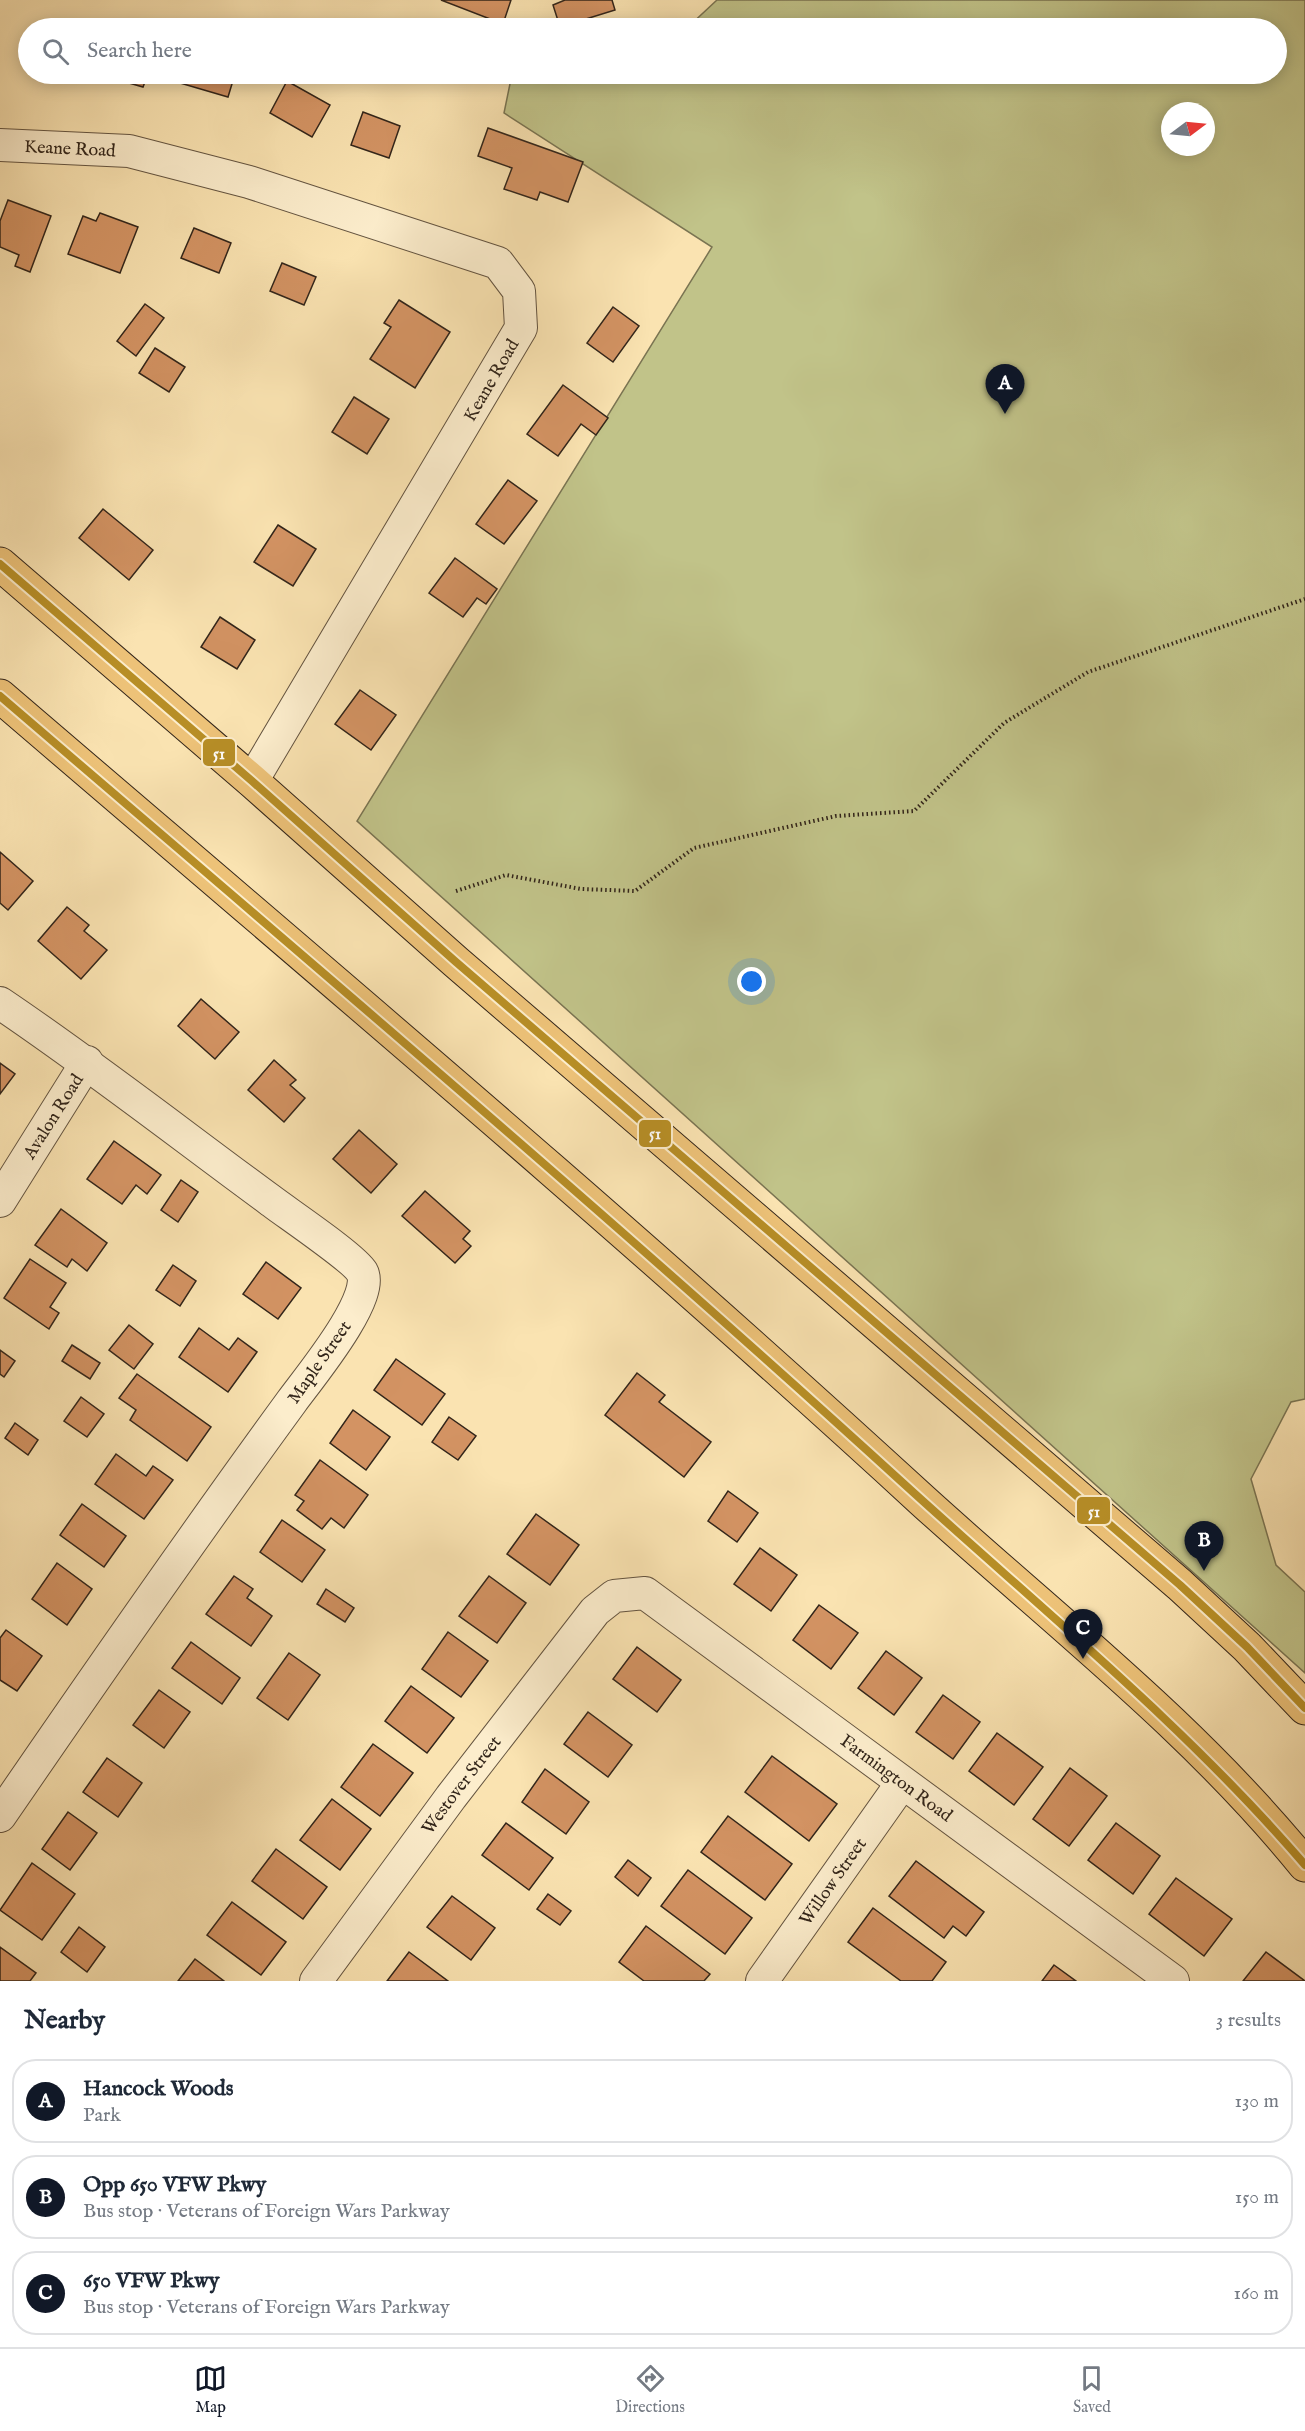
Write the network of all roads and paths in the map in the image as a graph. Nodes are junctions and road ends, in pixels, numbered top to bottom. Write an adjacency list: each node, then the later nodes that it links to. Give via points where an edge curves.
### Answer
1 (0, 145): 5 (street, Keane Road, via 129,151 249,182 498,263 519,291 521,328)
2 (0, 564): 5 (highway)
3 (1305, 600): 6 (path, via 1088,672 1004,723 914,811 836,816 694,848 635,891 581,889 506,874)
4 (0, 696): 14 (highway, via 751,1343 1119,1672 1244,1794)
5 (252, 781): 11 (highway, via 464,969 1172,1578 1233,1633)
6 (456, 891)
7 (0, 1002): 8 (street, Maple Street)
8 (87, 1062): 9 (street, Avalon Road); 13 (street, Maple Street, via 321,1238 362,1271 365,1285 356,1308 319,1365 175,1561)
9 (0, 1201)
10 (614, 1596): 12 (street, Farmington Road, via 645,1593); 15 (street, Westover Street, via 595,1611 472,1769)
11 (1305, 1708)
12 (902, 1783): 16 (street, Willow Street); 17 (street, Farmington Road)
13 (0, 1816)
14 (1305, 1865)
15 (316, 1981)
16 (762, 1981)
17 (1173, 1981)

